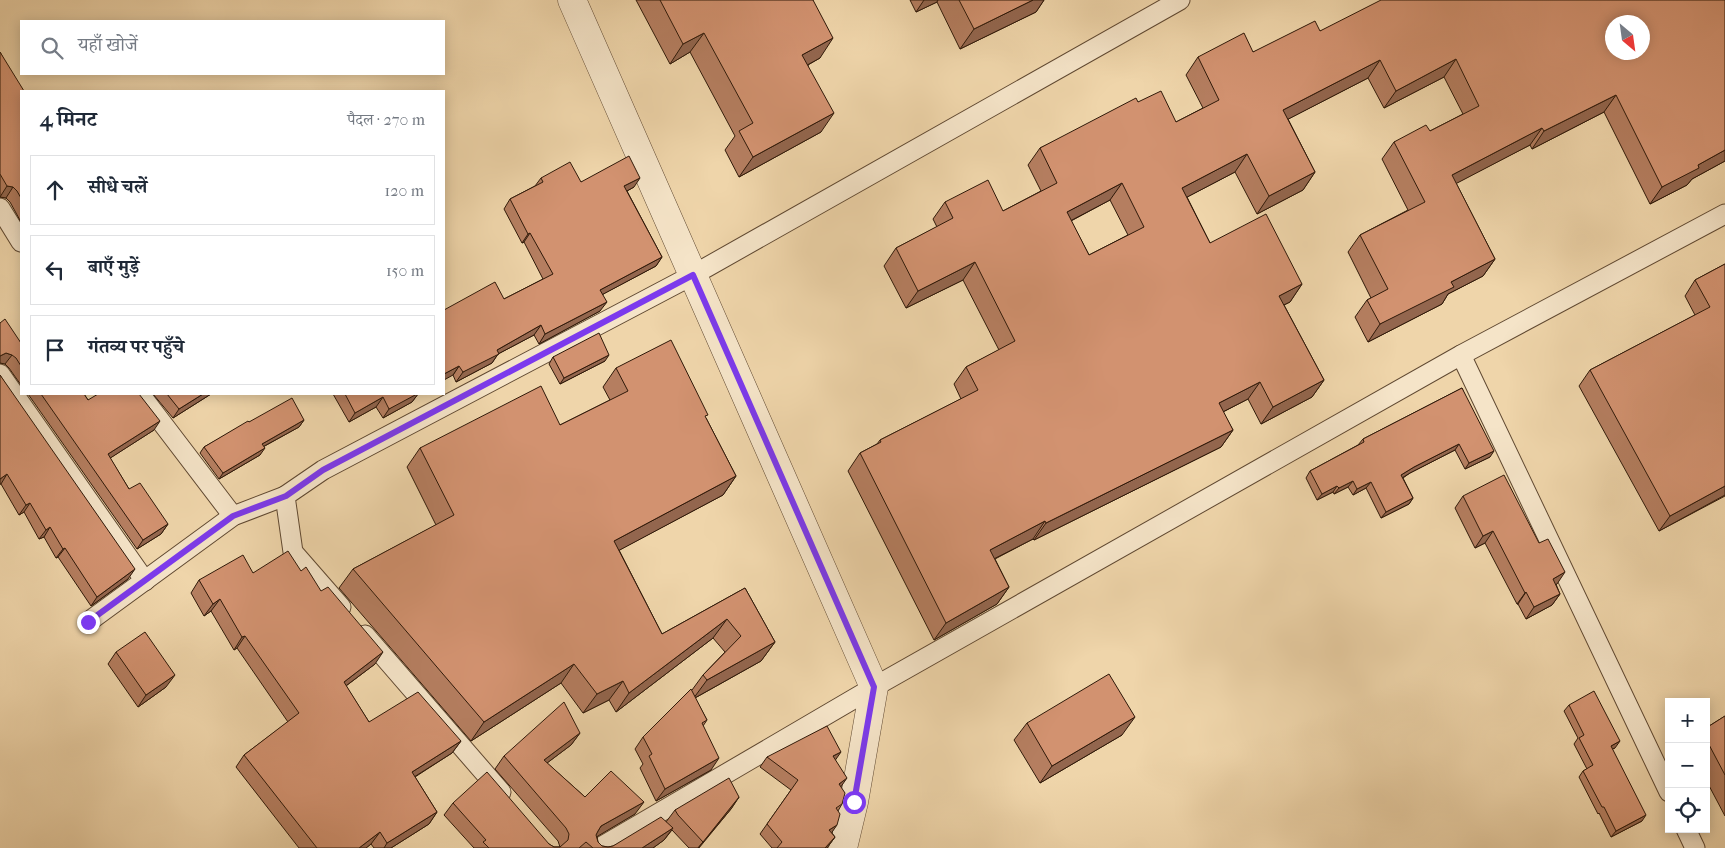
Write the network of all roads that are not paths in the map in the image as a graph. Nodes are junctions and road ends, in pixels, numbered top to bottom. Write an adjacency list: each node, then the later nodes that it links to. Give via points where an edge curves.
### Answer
1 (572, 0): 6 (street)
2 (1180, 0): 6 (lane)
3 (0, 208): 5 (lane)
4 (1725, 214): 7 (lane)
5 (20, 240)
6 (693, 275): 10 (lane, via 323,470); 14 (street)
7 (1461, 354): 14 (lane); 15 (lane)
8 (0, 374): 12 (lane)
9 (141, 395): 11 (lane)
10 (286, 496): 11 (lane); 16 (lane, via 293,552)
11 (233, 516): 12 (lane)
12 (145, 580): 13 (lane)
13 (88, 622)
14 (874, 687): 18 (lane); 19 (street)
15 (1667, 788)
16 (511, 804)
17 (1688, 833): 20 (lane)
18 (599, 848)
19 (843, 848)
20 (1695, 848)

